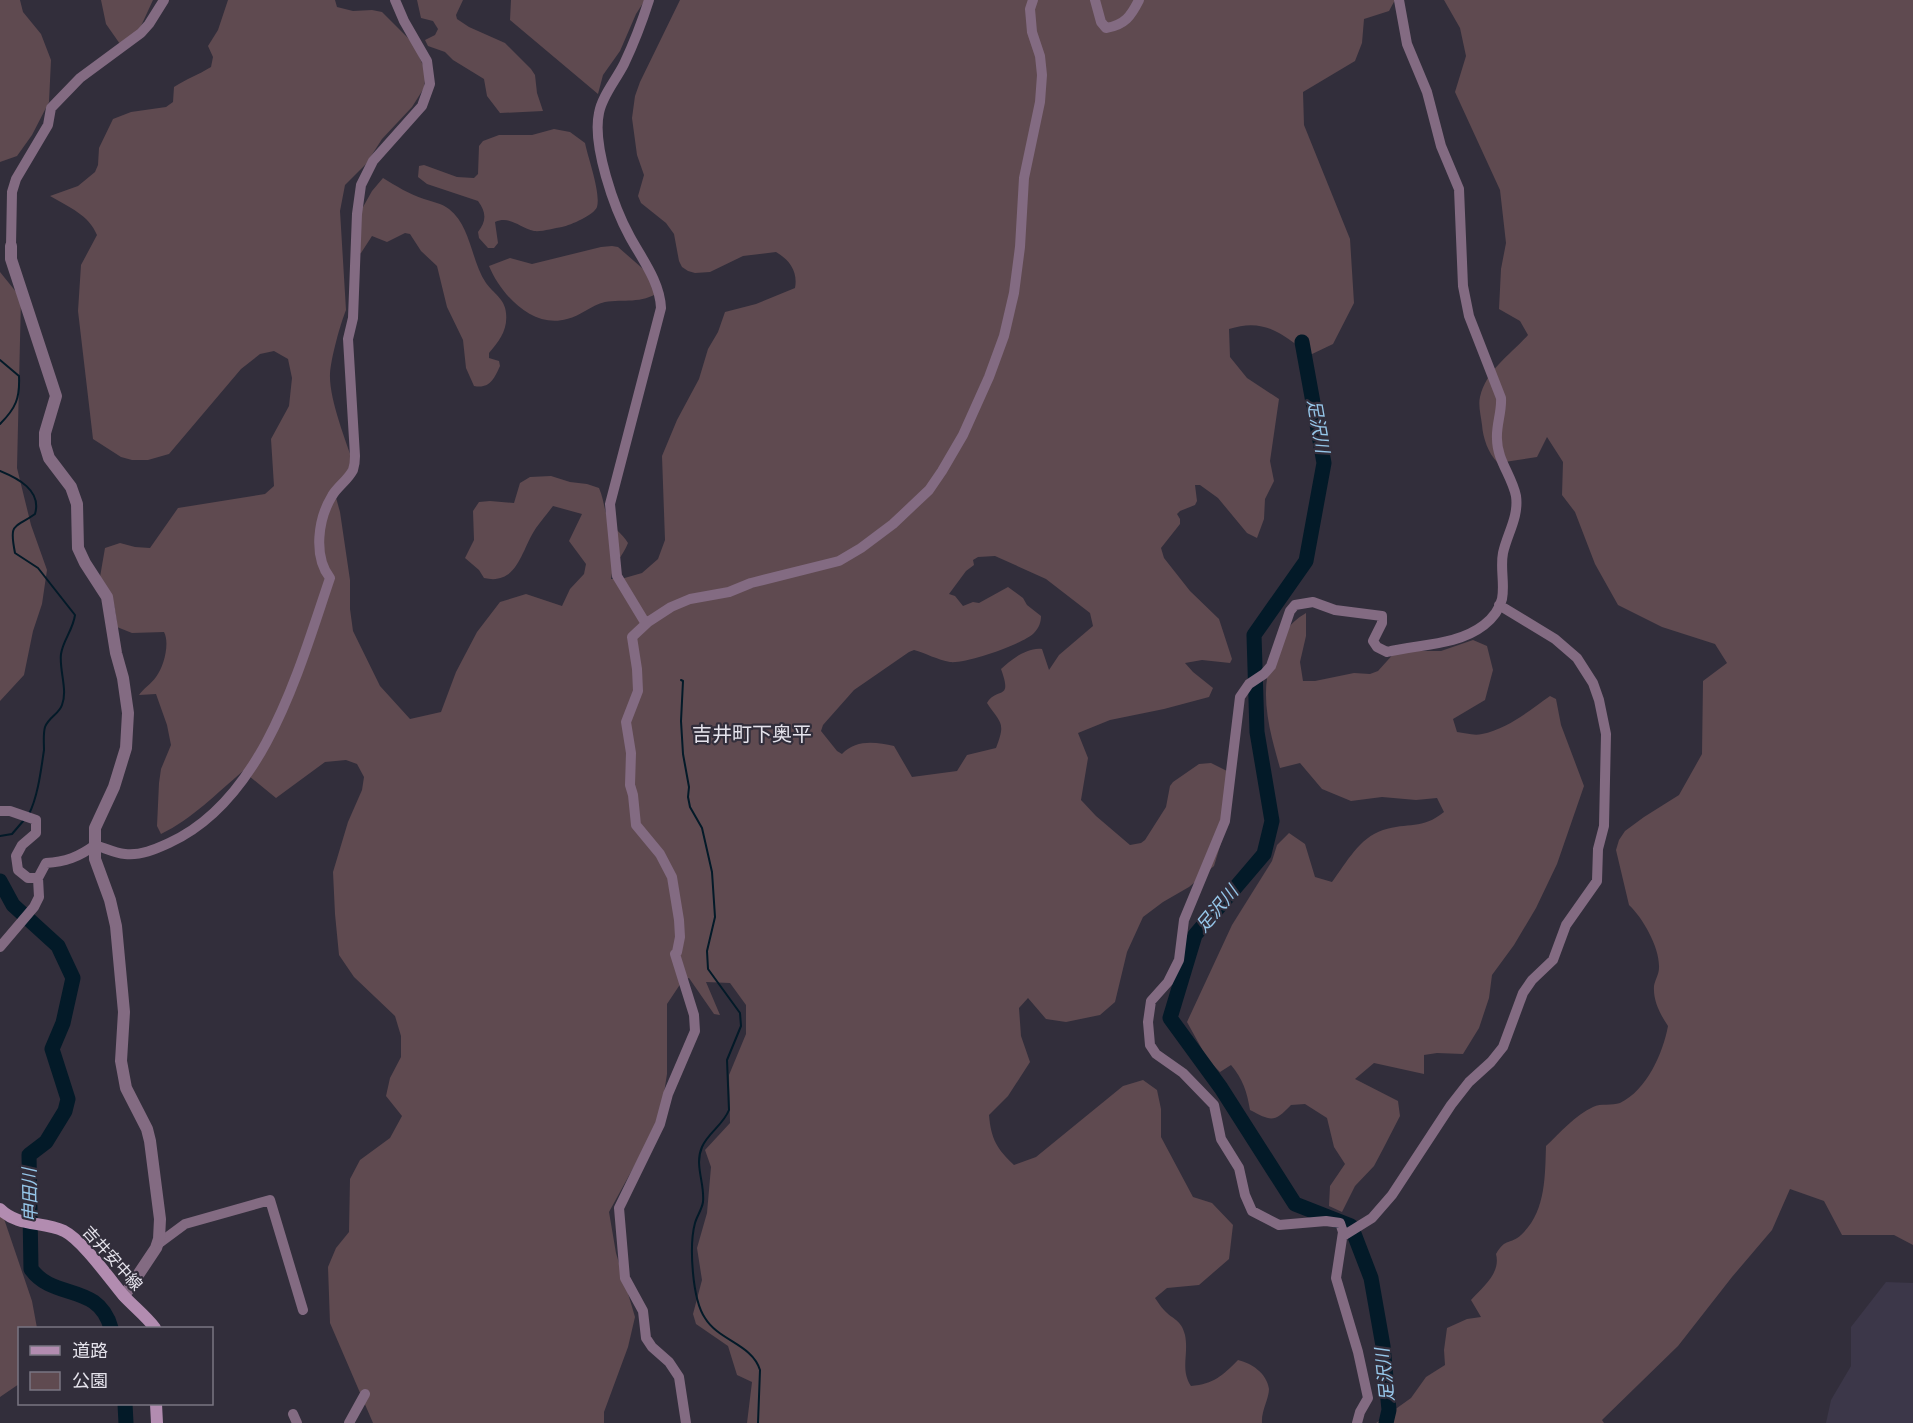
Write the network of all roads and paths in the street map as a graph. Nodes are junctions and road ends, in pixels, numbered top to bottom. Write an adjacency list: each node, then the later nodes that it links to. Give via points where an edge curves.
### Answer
1 (164, 0): 9 (street, via 141,33 80,78 51,108 48,124 16,179)
2 (395, 0): 14 (street, via 427,61 430,84 422,106 373,161 361,185 353,318 348,339 355,456 352,471 331,497 323,516 319,533 321,558 330,578 301,662 259,755 237,788 204,823 185,836 141,853 126,854)
3 (649, 0): 12 (street, via 638,34 601,105 598,128 600,151 615,205 660,297 661,308 610,504 617,576)
4 (1033, 0): 12 (street, via 1032,32 1042,75 1024,178 1014,293 989,378 942,471 929,490 893,524 839,561 690,599)
5 (1095, 0): 6 (street, via 1106,28 1119,26 1130,18)
6 (1139, 0)
7 (1399, 0): 11 (street, via 1407,44 1458,189 1463,286 1469,316 1501,398 1497,441 1516,499 1515,519 1503,554)
8 (0, 208): 9 (street)
9 (12, 209): 10 (street)
10 (11, 246): 14 (street, via 11,259 56,396 45,445 49,458 71,487 76,504 78,548 107,597 128,713 126,748 95,828)
11 (1500, 605): 18 (street, via 1555,639 1577,658 1593,683 1606,734 1604,826 1598,849 1597,881 1566,926 1553,960 1523,993 1503,1047 1451,1105 1392,1195 1372,1218); 18 (street, via 1482,627 1460,638 1387,652 1373,641 1382,616 1313,602 1295,604 1271,666 1240,697 1225,821 1184,920 1179,960 1168,982 1151,1001 1150,1045 1214,1105 1221,1138 1239,1168 1252,1211 1279,1225 1340,1223)
12 (646, 624): 27 (street, via 632,637 638,691 626,722 631,753 630,785 636,825 660,854 672,877 680,937 675,954 694,1015 695,1031 668,1094 660,1124 619,1208 625,1278 644,1311 646,1338 679,1377)
13 (0, 812): 15 (street, via 36,819 36,833 15,856 18,870 28,878)
14 (95, 845): 15 (street, via 64,862 46,863); 19 (street, via 95,858 116,926 124,1011 121,1061 126,1088 150,1141 161,1230)
15 (38, 878): 16 (street, via 39,897 34,907)
16 (0, 947)
17 (0, 1209): 20 (main road, 吉井安中線, via 9,1217 65,1232)
18 (1343, 1236): 28 (street, via 1336,1278 1368,1398)
19 (158, 1244): 20 (street); 21 (street, via 185,1224 270,1200)
20 (124, 1296): 22 (main road, 吉井安中線)
21 (303, 1310)
22 (152, 1327)
23 (365, 1394): 26 (street)
24 (156, 1405): 25 (main road)
25 (157, 1423)
26 (349, 1423)
27 (686, 1423)
28 (1357, 1423)

